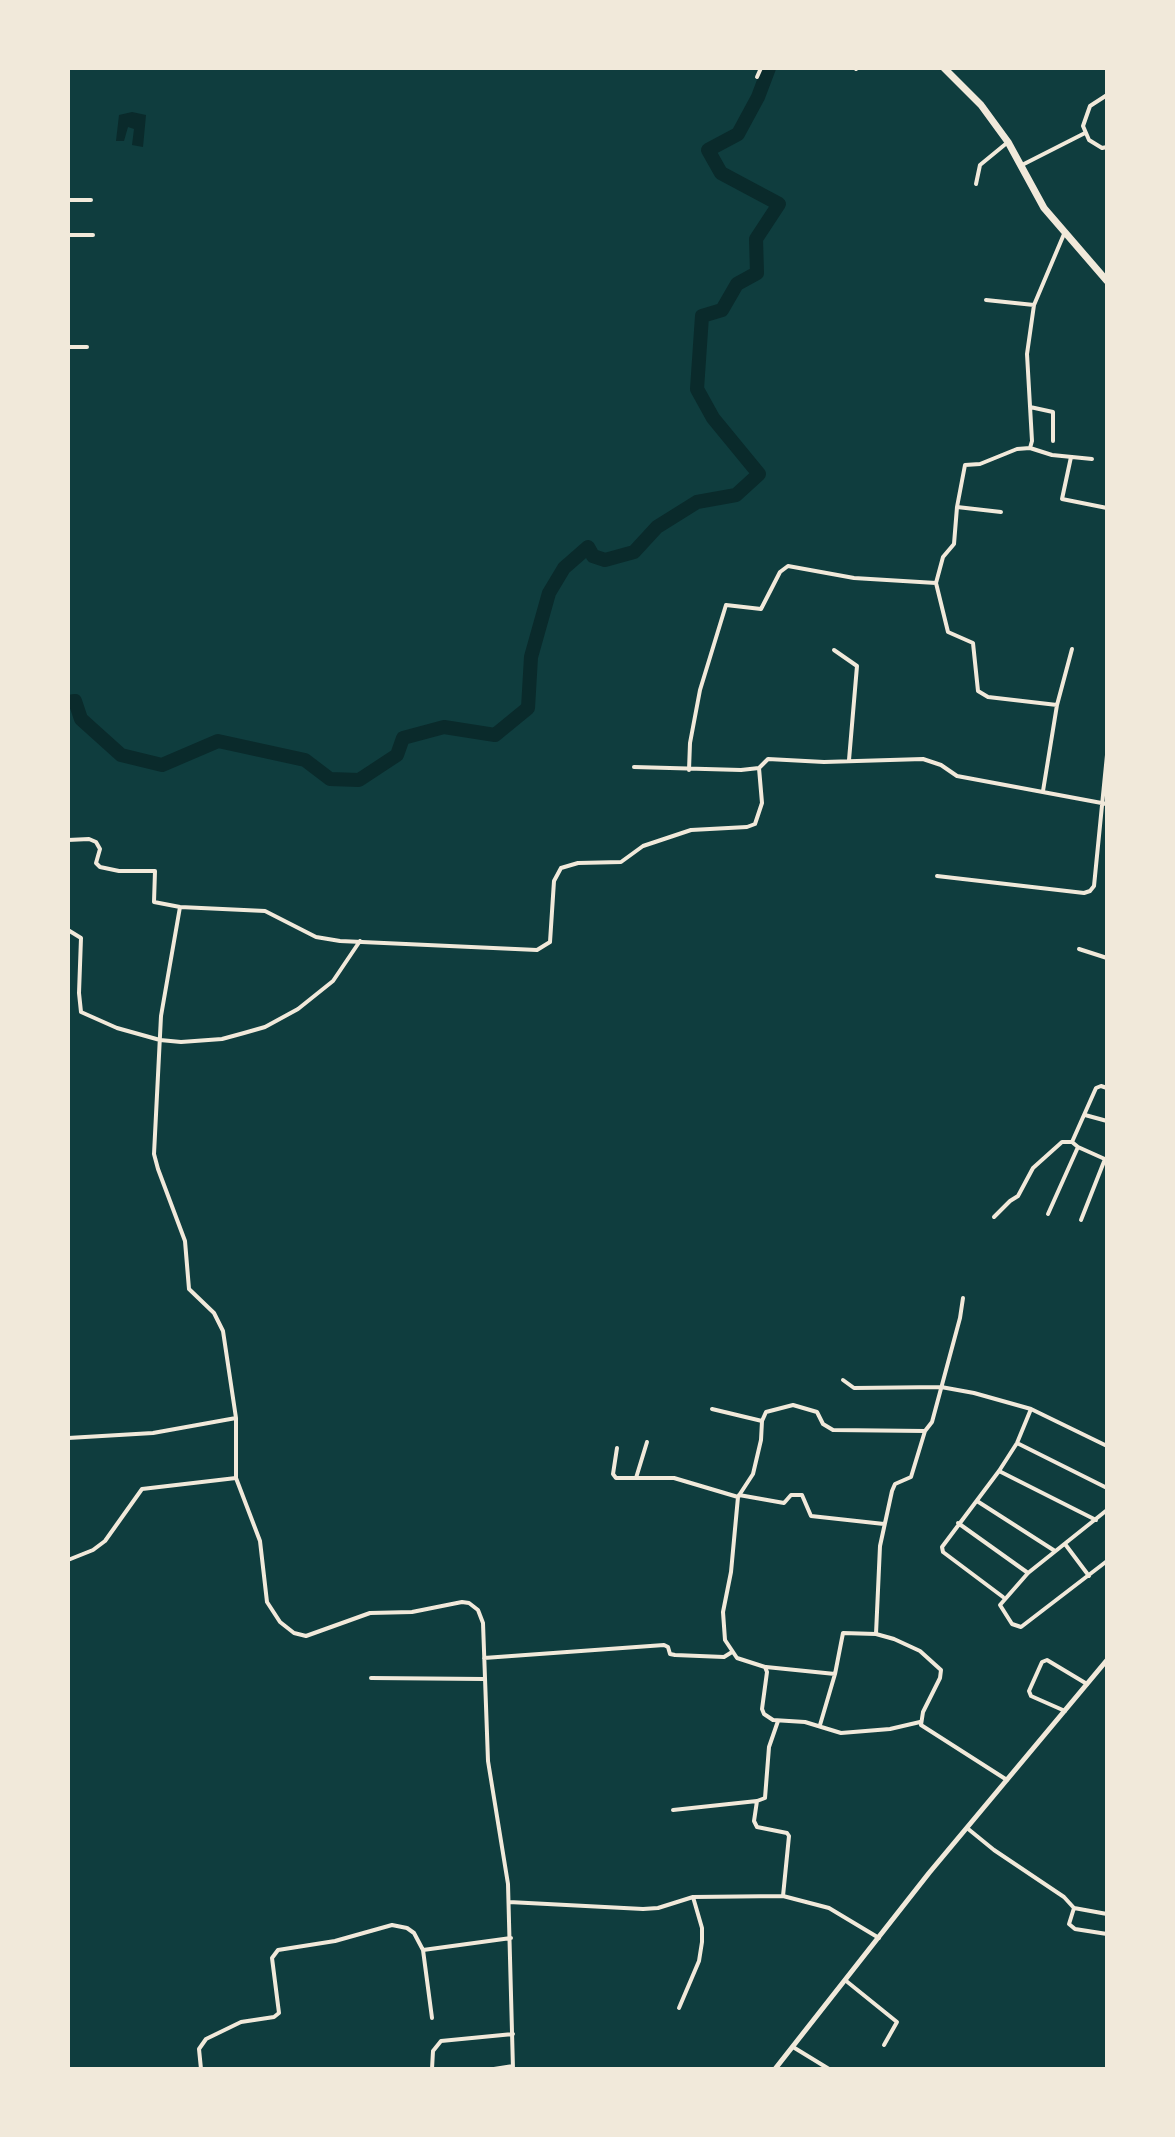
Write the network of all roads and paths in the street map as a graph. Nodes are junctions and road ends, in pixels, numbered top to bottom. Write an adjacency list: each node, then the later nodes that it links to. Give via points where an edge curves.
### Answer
1 (761, 68): 3 (street)
2 (944, 68): 6 (main road)
3 (757, 77)
4 (1107, 95): 5 (street, via 1090,106)
5 (1085, 133): 7 (street, via 1094,144); 8 (street)
6 (1008, 142): 8 (main road); 9 (street, via 980,165)
7 (1107, 147)
8 (1022, 165): 12 (main road, via 1044,208)
9 (976, 184)
10 (68, 200): 11 (street)
11 (91, 200)
12 (1065, 232): 15 (main road); 17 (street)
13 (68, 235): 14 (street)
14 (93, 235)
15 (1107, 281)
16 (986, 300): 17 (street)
17 (1034, 305): 20 (street, via 1027,354)
18 (68, 347): 19 (street)
19 (87, 347)
20 (1030, 407): 21 (street, via 1053,412); 22 (street)
21 (1053, 441)
22 (1030, 448): 23 (street); 25 (street, via 965,465)
23 (1071, 457): 24 (street); 26 (street, via 1062,499)
24 (1092, 459)
25 (957, 507): 27 (street); 28 (street, via 954,544 943,557)
26 (1107, 508)
27 (1001, 512)
28 (936, 583): 31 (street, via 948,632 973,643 978,691 988,697); 36 (street, via 854,578 788,566 761,609 726,605 700,690)
29 (1072, 649): 31 (street)
30 (834, 650): 33 (street, via 857,666)
31 (1057, 705): 37 (street)
32 (1107, 755): 38 (street)
33 (849, 760): 35 (street, via 768,759); 37 (street, via 923,759 957,776)
34 (634, 767): 36 (street)
35 (759, 768): 36 (street); 44 (street, via 762,803 755,824 691,830 643,846 621,862 578,863 556,872 550,942 545,947)
36 (689, 770)
37 (1043, 791): 38 (street)
38 (1100, 804): 39 (street); 41 (street, via 1090,891)
39 (1107, 804)
40 (68, 840): 42 (street, via 96,842 100,867 155,871 154,902)
41 (937, 876)
42 (180, 907): 44 (street, via 265,911 316,937); 47 (street)
43 (68, 930): 47 (street, via 81,938 81,1012)
44 (360, 941): 47 (street, via 319,994 265,1027 222,1039)
45 (1079, 949): 46 (street)
46 (1107, 958)
47 (160, 1040): 62 (street, via 155,1162 185,1241 189,1289 214,1313 223,1331)
48 (1107, 1088): 49 (street, via 1096,1088)
49 (1085, 1115): 50 (street); 51 (street)
50 (1107, 1121)
51 (1072, 1142): 52 (street); 55 (street, via 1058,1143 1033,1168 1018,1196)
52 (1078, 1147): 53 (street); 54 (street)
53 (1106, 1159): 56 (street)
54 (1048, 1214)
55 (994, 1217)
56 (1081, 1220)
57 (963, 1298): 59 (street)
58 (843, 1380): 59 (street, via 854,1388)
59 (941, 1387): 61 (street); 64 (street)
60 (712, 1409): 63 (street)
61 (1031, 1409): 67 (street); 68 (street)
62 (236, 1418): 65 (street, via 153,1433); 71 (street)
63 (762, 1421): 64 (street, via 766,1412 793,1405 817,1412 833,1430); 74 (street, via 753,1474)
64 (925, 1431): 79 (street, via 911,1477 895,1484)
65 (68, 1438)
66 (647, 1442): 72 (street)
67 (1017, 1443): 70 (street); 73 (street)
68 (1106, 1444)
69 (617, 1448): 72 (street, via 613,1476)
70 (999, 1471): 75 (street); 77 (street)
71 (236, 1478): 82 (street, via 142,1489 105,1541); 89 (street, via 260,1541 267,1602 289,1629 312,1636 370,1613 469,1603 481,1616)
72 (636, 1478): 74 (street, via 674,1478)
73 (1107, 1488)
74 (739, 1496): 79 (street, via 784,1503 791,1495 802,1495 811,1516); 88 (street, via 723,1612 725,1640)
75 (977, 1501): 78 (street); 81 (street)
76 (1107, 1510): 77 (street)
77 (1096, 1520): 80 (street)
78 (958, 1523): 84 (street); 86 (street, via 942,1551)
79 (885, 1524): 87 (street)
80 (1065, 1544): 81 (street); 85 (street)
81 (1055, 1551): 84 (street)
82 (68, 1560)
83 (1107, 1561): 85 (street)
84 (1028, 1573): 86 (street)
85 (1089, 1576): 86 (street, via 1021,1627 1001,1609)
86 (1004, 1597)
87 (876, 1634): 92 (street, via 843,1633); 98 (street, via 920,1651 941,1670)
88 (732, 1652): 89 (street, via 724,1657 671,1655 664,1645); 91 (street, via 743,1662)
89 (484, 1658): 94 (street)
90 (1107, 1660): 95 (street)
91 (765, 1667): 92 (street); 97 (street, via 762,1709)
92 (835, 1674): 99 (street)
93 (371, 1678): 94 (street)
94 (484, 1679): 106 (street, via 488,1761)
95 (1087, 1684): 96 (street); 96 (street, via 1042,1662 1031,1696)
96 (1065, 1711): 100 (street)
97 (778, 1721): 99 (street); 101 (street, via 769,1747 765,1798)
98 (920, 1722): 99 (street, via 841,1733); 100 (street)
99 (820, 1725)
100 (1007, 1780): 103 (street)
101 (757, 1801): 102 (street); 104 (street, via 757,1827 789,1836)
102 (673, 1810)
103 (967, 1828): 107 (street); 111 (street)
104 (783, 1896): 105 (street); 111 (street, via 829,1908)
105 (693, 1897): 106 (street, via 643,1909); 114 (street, via 702,1942)
106 (509, 1902): 110 (street)
107 (1074, 1908): 108 (street); 109 (street, via 1069,1924 1075,1929)
108 (1107, 1914)
109 (1107, 1934)
110 (511, 1938): 112 (street); 116 (street)
111 (879, 1938): 113 (street)
112 (423, 1950): 115 (street); 120 (street, via 414,1933 392,1925 275,1952 279,2013 233,2025 206,2039 199,2049)
113 (845, 1980): 117 (street, via 897,2022); 118 (street)
114 (679, 2008)
115 (432, 2018)
116 (513, 2034): 119 (street); 121 (street, via 441,2041 433,2051)
117 (884, 2045)
118 (793, 2047): 123 (street); 124 (street)
119 (513, 2068): 122 (street)
120 (201, 2069)
121 (432, 2069)
122 (494, 2069)
123 (775, 2069)
124 (829, 2069)

